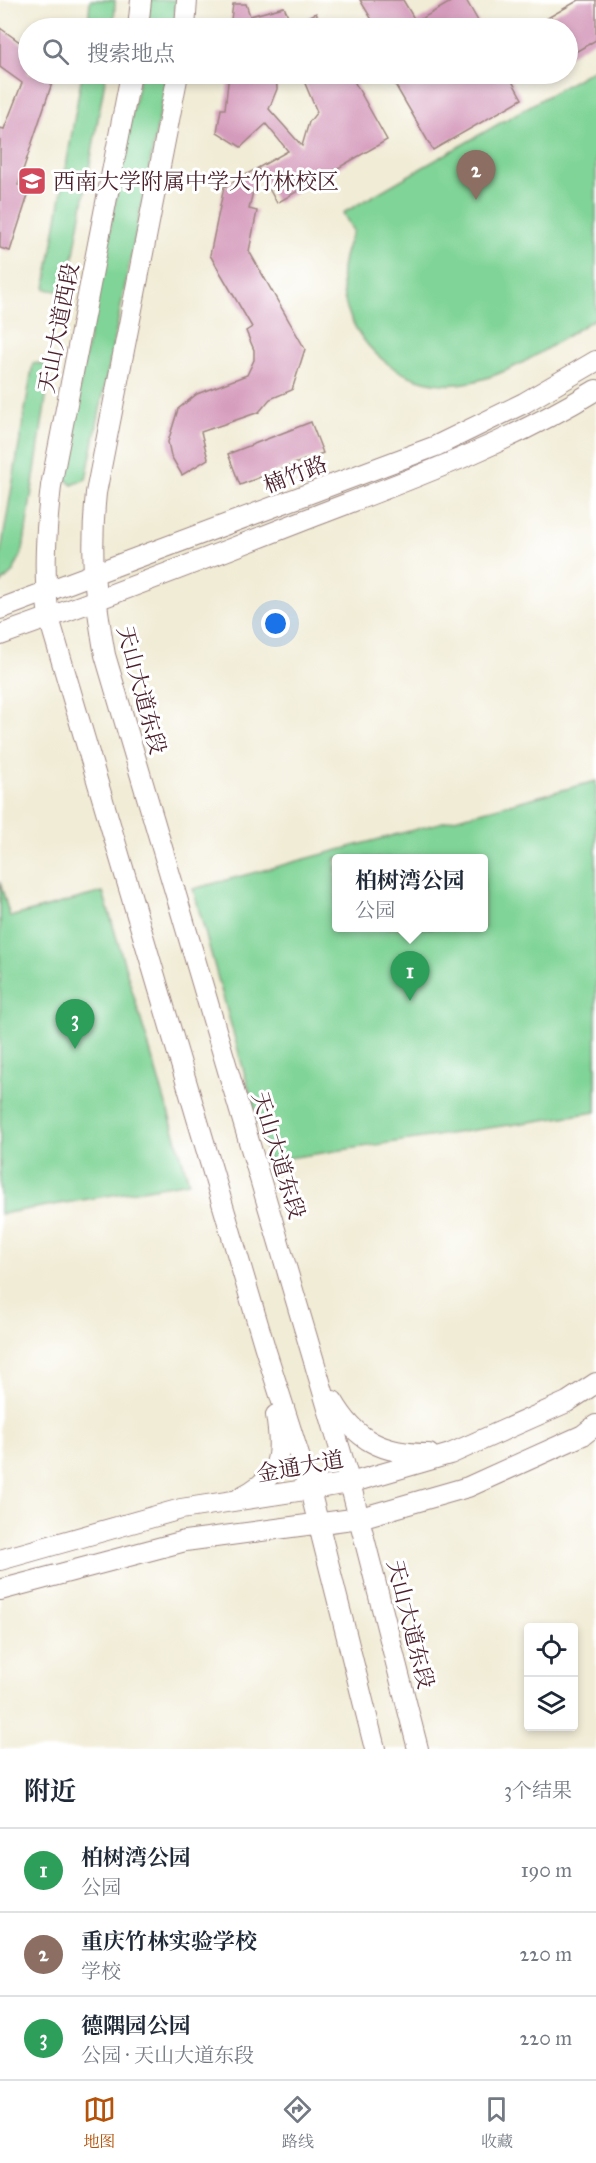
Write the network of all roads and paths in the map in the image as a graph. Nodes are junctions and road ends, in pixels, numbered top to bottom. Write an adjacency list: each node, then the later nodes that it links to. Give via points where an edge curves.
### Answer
1 (141, 0): 3 (main road)
2 (188, 0): 4 (main road)
3 (139, 18)
4 (186, 18)
5 (129, 84): 10 (main road, 天山大道西段, via 51,486 45,539)
6 (176, 84): 9 (main road, via 96,493)
7 (596, 360): 9 (main road, 楠竹路, via 524,403 436,446)
8 (596, 390): 11 (main road, 楠竹路, via 445,466)
9 (92, 576): 10 (main road, 楠竹路); 11 (main road, 天山大道东段)
10 (46, 593): 12 (main road, 楠竹路); 13 (main road)
11 (95, 601): 13 (main road, 楠竹路); 16 (main road, 天山大道东段, via 105,655)
12 (0, 609)
13 (49, 618): 14 (main road, 楠竹路); 15 (main road)
14 (0, 635)
15 (265, 1348): 21 (main road); 22 (main road, via 280,1454 266,1481)
16 (318, 1371): 19 (main road, via 356,1434 394,1451); 20 (main road, 天山大道东段)
17 (596, 1383): 19 (main road, 金通大道, via 567,1402)
18 (596, 1425): 23 (main road, via 583,1435 468,1487)
19 (450, 1454): 20 (main road, 金通大道)
20 (350, 1483): 21 (main road, 金通大道); 23 (main road, 天山大道东段)
21 (310, 1490): 22 (main road, 金通大道); 24 (main road)
22 (232, 1502): 25 (main road, 金通大道, via 181,1509)
23 (360, 1518): 24 (main road); 28 (main road, 天山大道东段)
24 (319, 1525): 26 (main road, via 185,1542); 27 (main road)
25 (0, 1560)
26 (0, 1590)
27 (375, 1749)
28 (418, 1749)

